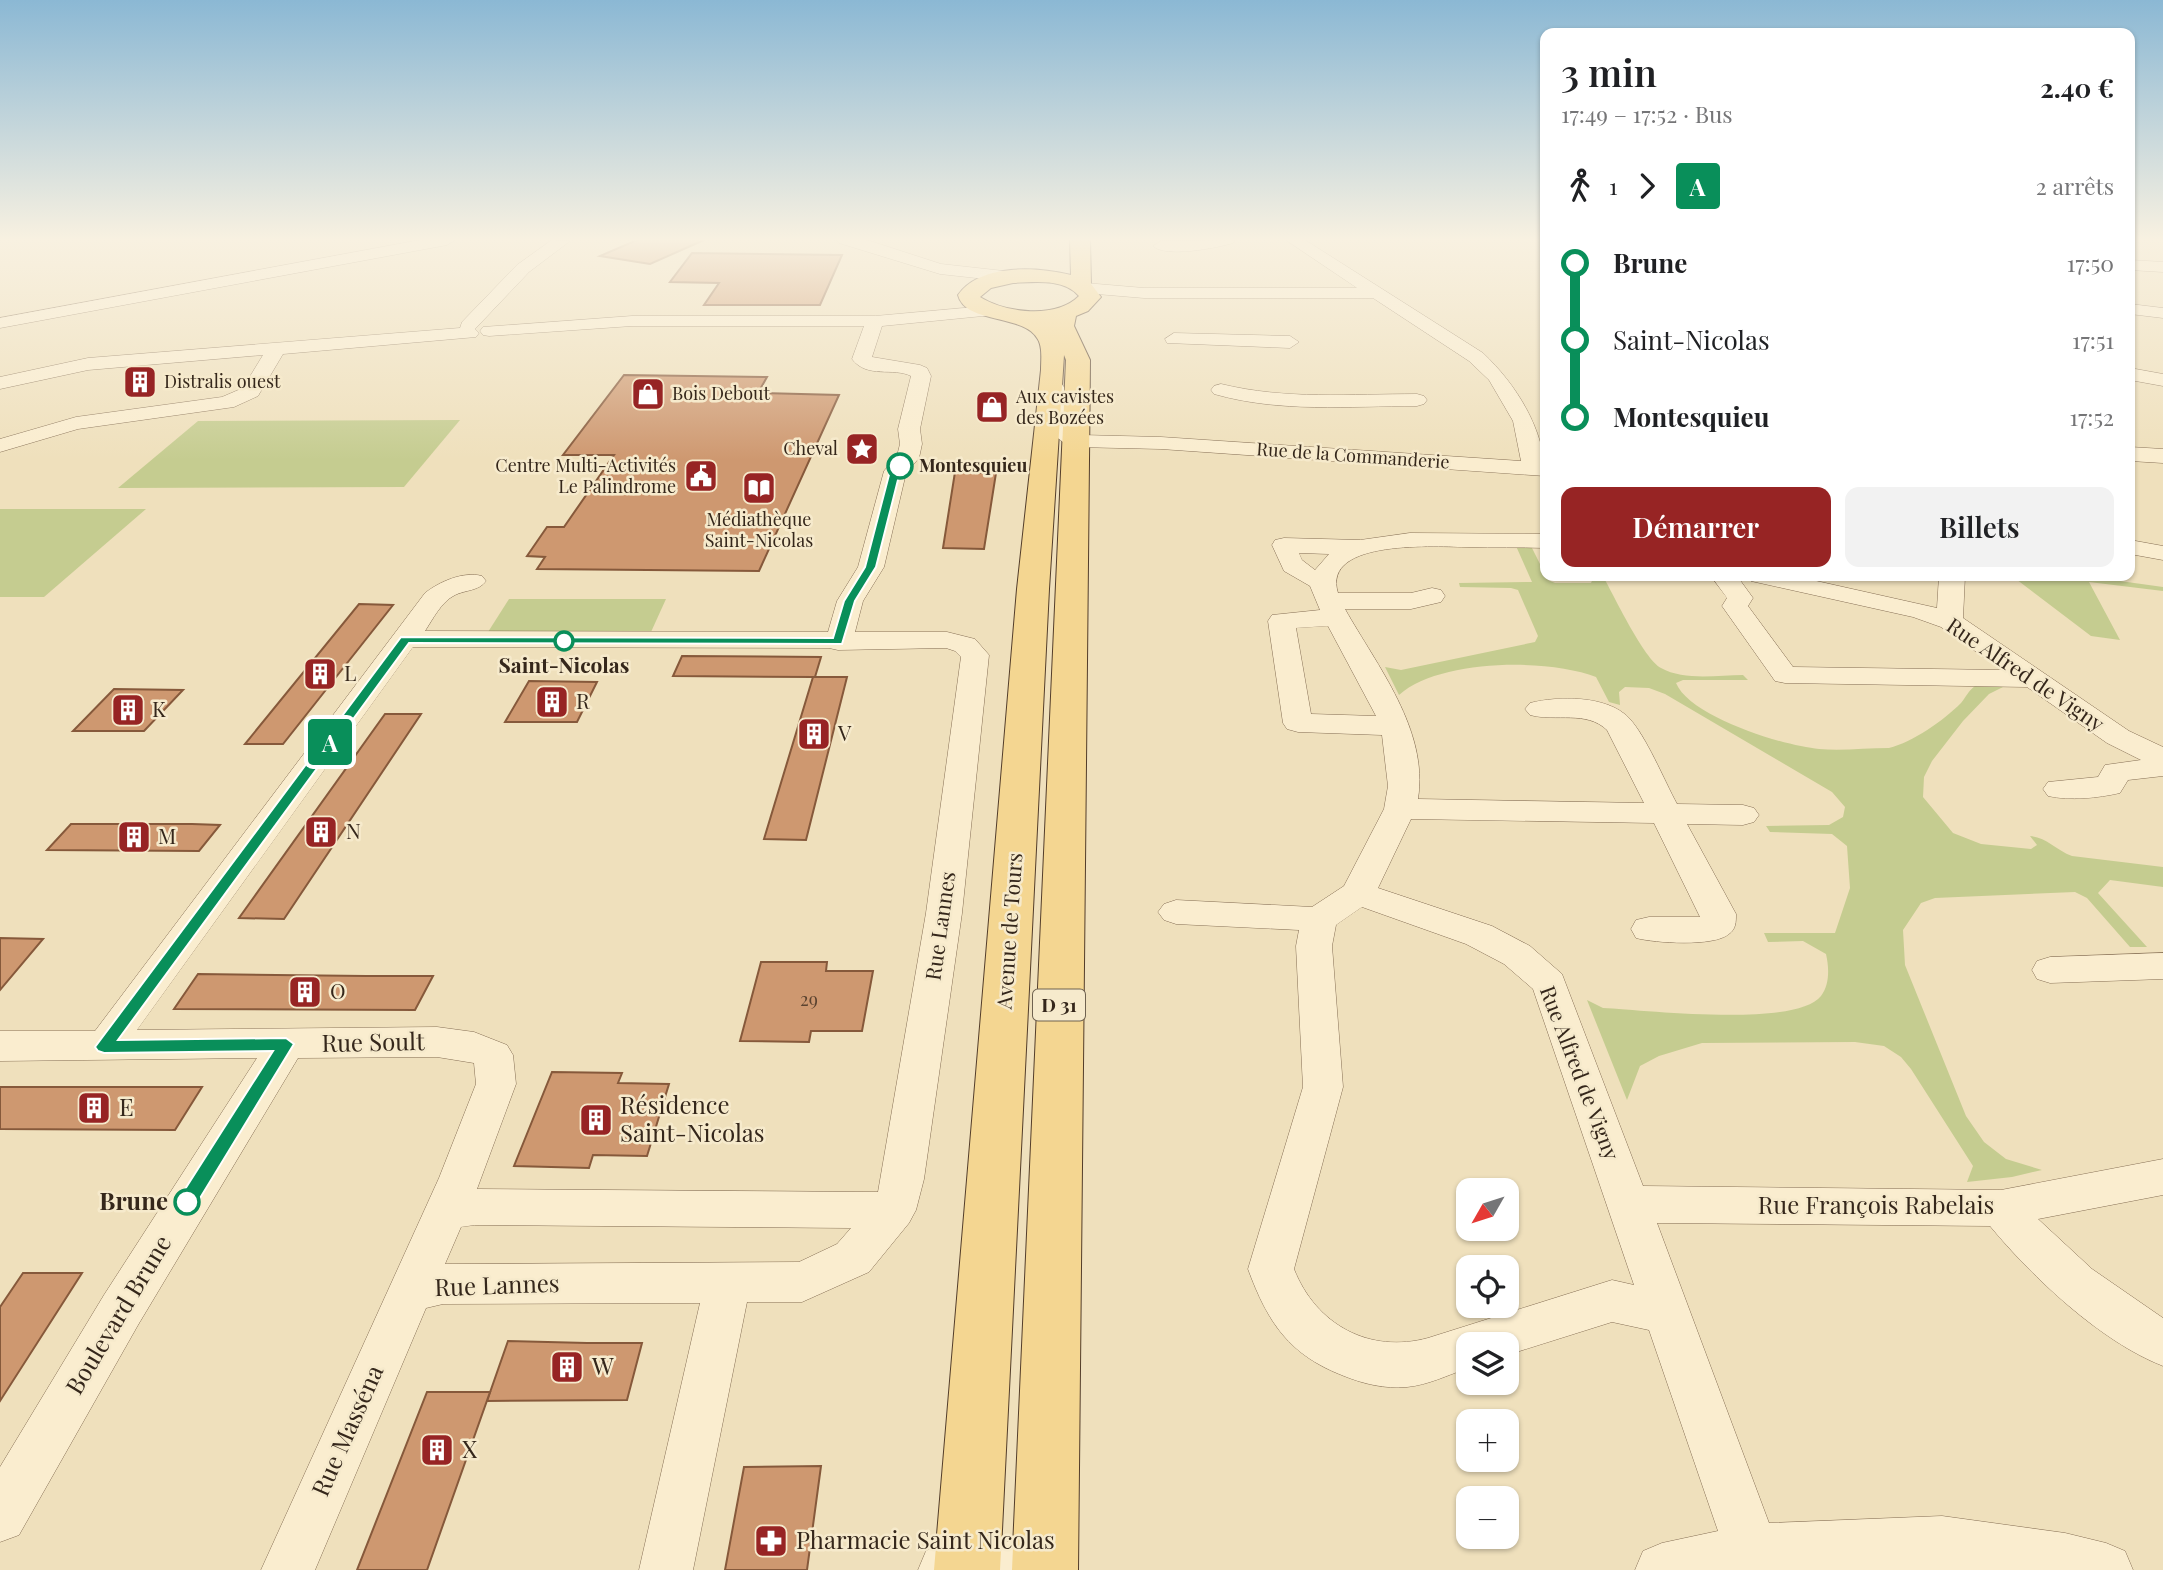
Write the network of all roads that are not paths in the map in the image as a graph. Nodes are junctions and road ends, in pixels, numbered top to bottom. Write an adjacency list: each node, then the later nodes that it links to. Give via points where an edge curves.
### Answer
1 (52, 313): 13 (street)
2 (489, 313): 14 (street)
3 (940, 313): 11 (street)
4 (968, 313): 11 (street)
5 (999, 313): 10 (main road)
6 (1049, 313): 10 (main road)
7 (1066, 313): 25 (main road, D 31, via 1063,326 1078,360)
8 (1234, 313): 15 (street)
9 (1407, 313): 30 (street, via 1497,377 1523,421)
10 (1013, 316): 19 (main road, Avenue de Tours, via 1039,326 1053,342)
11 (929, 318): 12 (street)
12 (875, 321): 14 (street, via 632,321 536,329); 45 (street, via 862,359 866,364 914,368 921,376 909,426 908,458 895,471 871,567 850,601)
13 (0, 323)
14 (480, 325): 18 (street, via 412,340)
15 (1236, 326): 16 (street); 17 (street)
16 (1174, 339)
17 (1290, 342)
18 (276, 351): 22 (street, via 88,364); 27 (street, via 251,392 227,403 86,421)
19 (1054, 370): 25 (street, via 1056,423 1060,430); 78 (main road, Avenue de Tours, via 1033,589)
20 (2135, 375): 21 (street)
21 (2163, 380)
22 (0, 383)
23 (1222, 390): 26 (street)
24 (1417, 400): 26 (street)
25 (1077, 428): 26 (street, Rue de la Commanderie, via 1161,443); 81 (main road, D 31)
26 (1329, 429): 30 (street, Rue de la Commanderie)
27 (0, 446)
28 (2135, 454): 29 (street)
29 (2163, 456)
30 (1539, 469)
31 (1278, 518): 33 (street)
32 (1540, 541): 34 (street, via 1399,540)
33 (1284, 545): 34 (street); 42 (street, via 1288,562)
34 (1360, 547): 42 (street, via 1328,568)
35 (2135, 548): 36 (street)
36 (2163, 553)
37 (473, 581): 44 (street, via 445,590 434,599)
38 (1728, 581): 46 (street, via 1740,598 1735,606 1785,675)
39 (1783, 581): 43 (street, Rue Alfred de Vigny)
40 (1952, 581): 43 (street)
41 (1432, 596): 42 (street, via 1411,601)
42 (1329, 600): 48 (street); 48 (street, via 1281,621 1298,723)
43 (1950, 621): 46 (street, Rue Alfred de Vigny)
44 (405, 639): 45 (street); 63 (street)
45 (838, 642): 68 (street, Rue Lannes, via 947,640 965,645 975,655 944,913 903,1180)
46 (2031, 679): 49 (street, Rue Alfred de Vigny, via 2118,737)
47 (1540, 709): 53 (street, via 1611,715)
48 (1396, 726): 52 (street, via 1405,786)
49 (2163, 759)
50 (2163, 767): 51 (street, via 2116,772 2109,786)
51 (2059, 789)
52 (1400, 809): 53 (street); 55 (street)
53 (1665, 812): 54 (street); 58 (street, via 1718,914 1718,925 1710,929)
54 (1743, 815)
55 (1358, 893): 57 (street); 66 (street, Rue Alfred de Vigny, via 1479,935 1517,955 1549,982)
56 (1175, 912): 57 (street)
57 (1319, 919): 75 (street, via 1314,946 1323,1087 1271,1269 1300,1322 1331,1348 1376,1364 1420,1363)
58 (1648, 929)
59 (2163, 966): 60 (street)
60 (2050, 970)
61 (286, 1044): 63 (street, Rue Soult); 64 (street, Rue Soult, via 437,1042); 76 (street, Boulevard Brune)
62 (0, 1046): 63 (street, Rue Soult)
63 (104, 1047)
64 (493, 1055): 69 (street, Rue Masséna, via 496,1084)
65 (2163, 1177): 67 (street, Rue François Rabelais)
66 (1628, 1203): 67 (street, Rue François Rabelais); 72 (street, Rue Alfred de Vigny)
67 (2001, 1208): 74 (street, via 2052,1264 2093,1299)
68 (894, 1210): 69 (street, via 474,1207); 70 (street, Rue Lannes, via 853,1258 802,1282)
69 (446, 1211): 71 (street, Rue Masséna)
70 (729, 1283): 71 (street, Rue Lannes, via 443,1284); 80 (street)
71 (408, 1292): 79 (street, Rue Masséna)
72 (1665, 1312): 73 (street, via 1612,1301); 77 (street, Rue Alfred de Vigny)
73 (1513, 1332)
74 (2163, 1344)
75 (1456, 1350)
76 (0, 1516)
77 (1752, 1551): 82 (street); 83 (street, via 1942,1543)
78 (973, 1568)
79 (288, 1570)
80 (666, 1570)
81 (1045, 1570)
82 (1662, 1570)
83 (2106, 1570)

